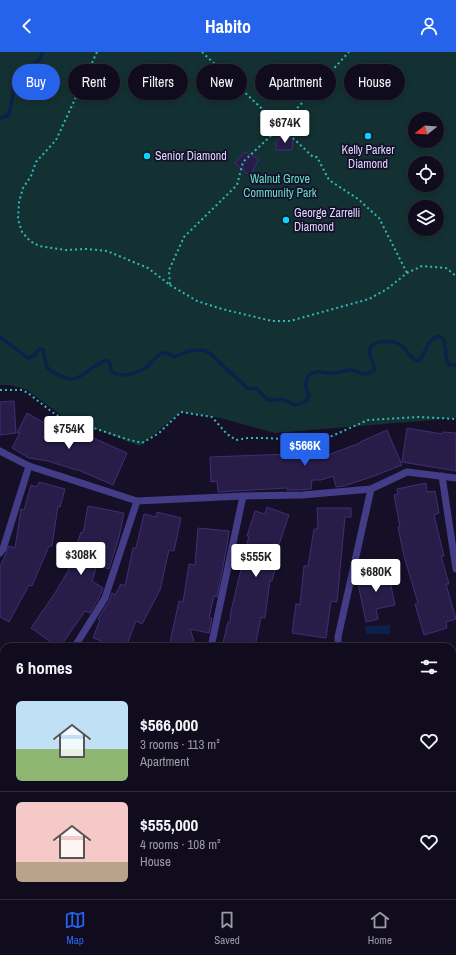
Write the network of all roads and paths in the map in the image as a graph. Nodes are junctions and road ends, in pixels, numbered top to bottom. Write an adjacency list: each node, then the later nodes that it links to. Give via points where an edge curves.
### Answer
1 (97, 52): 7 (path, via 56,140 36,162 23,188 18,219 22,232 39,246 66,250 107,251 148,268)
2 (202, 52): 4 (path)
3 (349, 52): 4 (path)
4 (280, 126): 5 (path, via 313,157 317,157 329,180 358,199 379,218); 7 (path, via 243,162 237,185 184,237 169,270)
5 (407, 273): 6 (path, via 422,266 446,268); 7 (path, via 369,299 290,321 272,321 222,309 197,300)
6 (456, 276)
7 (170, 285)
8 (0, 390): 9 (path, via 22,390 56,416 142,443 159,433 181,412 212,417 236,440 307,440 332,436 368,420 419,417)
9 (456, 419)
10 (0, 450): 11 (lane)
11 (29, 466): 16 (lane); 17 (lane)
12 (442, 476): 13 (lane); 14 (lane, via 407,472); 18 (lane)
13 (456, 478)
14 (371, 489): 15 (lane, via 302,495); 21 (lane)
15 (243, 496): 16 (lane); 20 (lane)
16 (137, 500): 19 (lane, via 105,598)
17 (0, 553)
18 (456, 569)
19 (77, 643)
20 (212, 643)
21 (338, 643)

